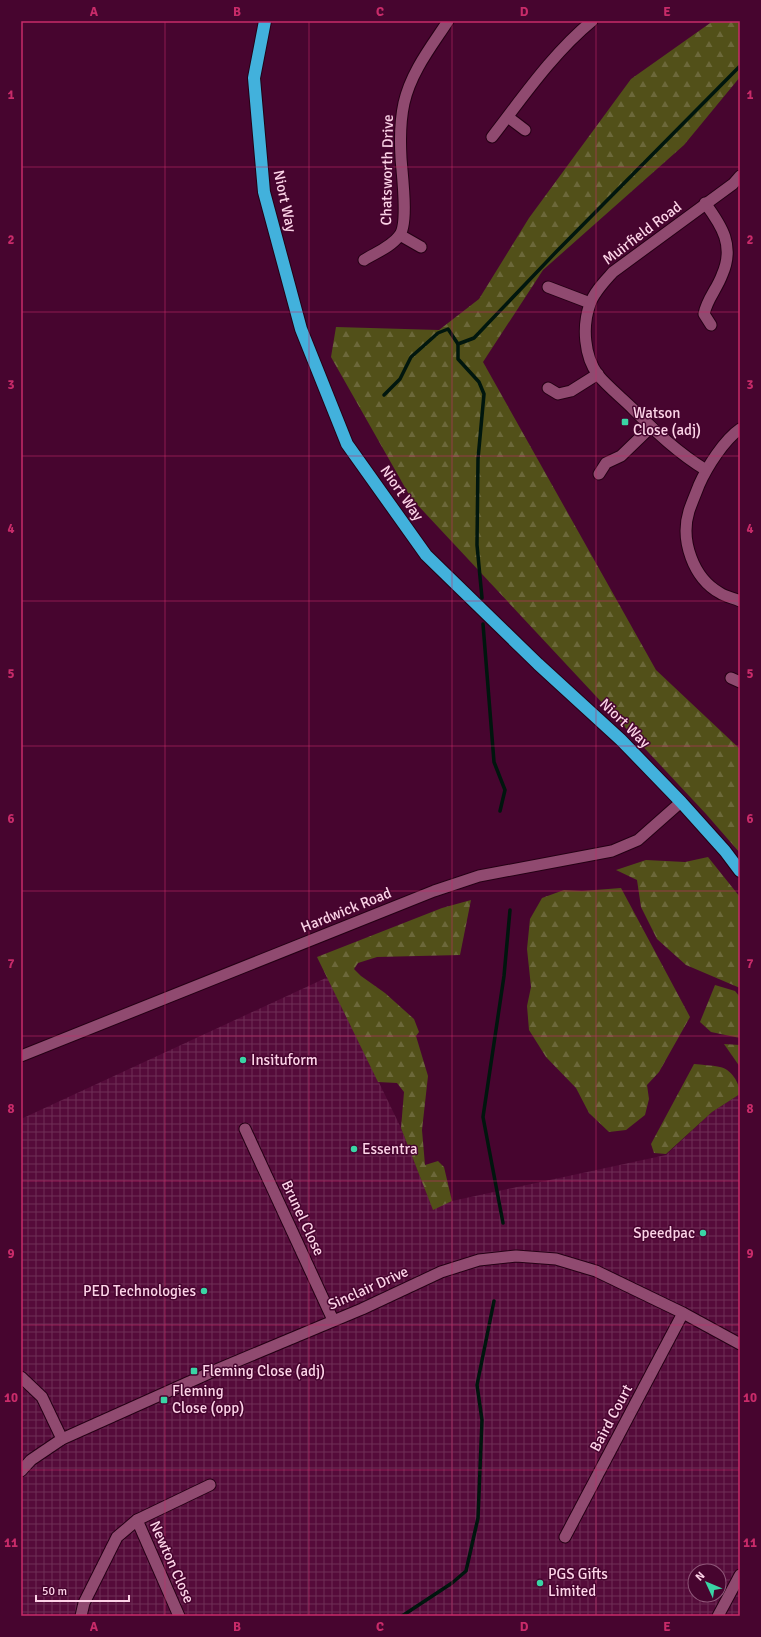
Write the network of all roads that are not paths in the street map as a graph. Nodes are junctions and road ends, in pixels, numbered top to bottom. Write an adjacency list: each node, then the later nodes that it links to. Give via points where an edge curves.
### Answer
1 (265, 21): 22 (highway, Niort Way, via 254,78 264,192 301,329 347,444 426,555 621,740)
2 (448, 21): 9 (street, Chatsworth Drive, via 411,79 404,104 400,129 404,219)
3 (592, 21): 4 (street, via 575,35)
4 (508, 117): 5 (street); 6 (street)
5 (526, 130)
6 (492, 137)
7 (740, 176): 8 (street, Muirfield Road, via 733,184)
8 (705, 203): 13 (street, Muirfield Road, via 613,272); 14 (street, via 724,232 727,246 722,275 706,304 704,314)
9 (400, 236): 10 (street, Chatsworth Drive); 11 (street, Chatsworth Drive)
10 (421, 247)
11 (364, 260)
12 (548, 287): 13 (street)
13 (590, 303): 15 (street, Muirfield Road, via 586,320 586,343 590,359)
14 (711, 326)
15 (598, 374): 16 (street, via 571,391 558,394); 17 (street, Muirfield Road)
16 (548, 388)
17 (651, 427): 19 (street, Muirfield Road, via 684,456); 20 (street, via 622,456 606,463)
18 (740, 429): 19 (street)
19 (706, 470): 21 (street, via 686,524 691,560 702,577 720,593)
20 (599, 474)
21 (740, 601)
22 (681, 802): 23 (highway, Niort Way); 24 (street, Hardwick Road, via 638,840 612,851 479,876 441,888)
23 (740, 871)
24 (21, 1056)
25 (245, 1129): 27 (street, Brunel Close)
26 (683, 1313): 27 (street, Sinclair Drive, via 596,1271 556,1259 516,1256 479,1260 441,1272); 28 (street, Sinclair Drive); 34 (street, Baird Court)
27 (333, 1320): 30 (street, Sinclair Drive)
28 (740, 1344)
29 (21, 1377): 30 (street, via 42,1397)
30 (62, 1439): 31 (street, Sinclair Drive, via 31,1460)
31 (21, 1471)
32 (210, 1485): 33 (street)
33 (137, 1520): 36 (street, via 117,1537 84,1603); 37 (street, Newton Close)
34 (565, 1537)
35 (740, 1575): 38 (street)
36 (81, 1616)
37 (179, 1616)
38 (718, 1616)

